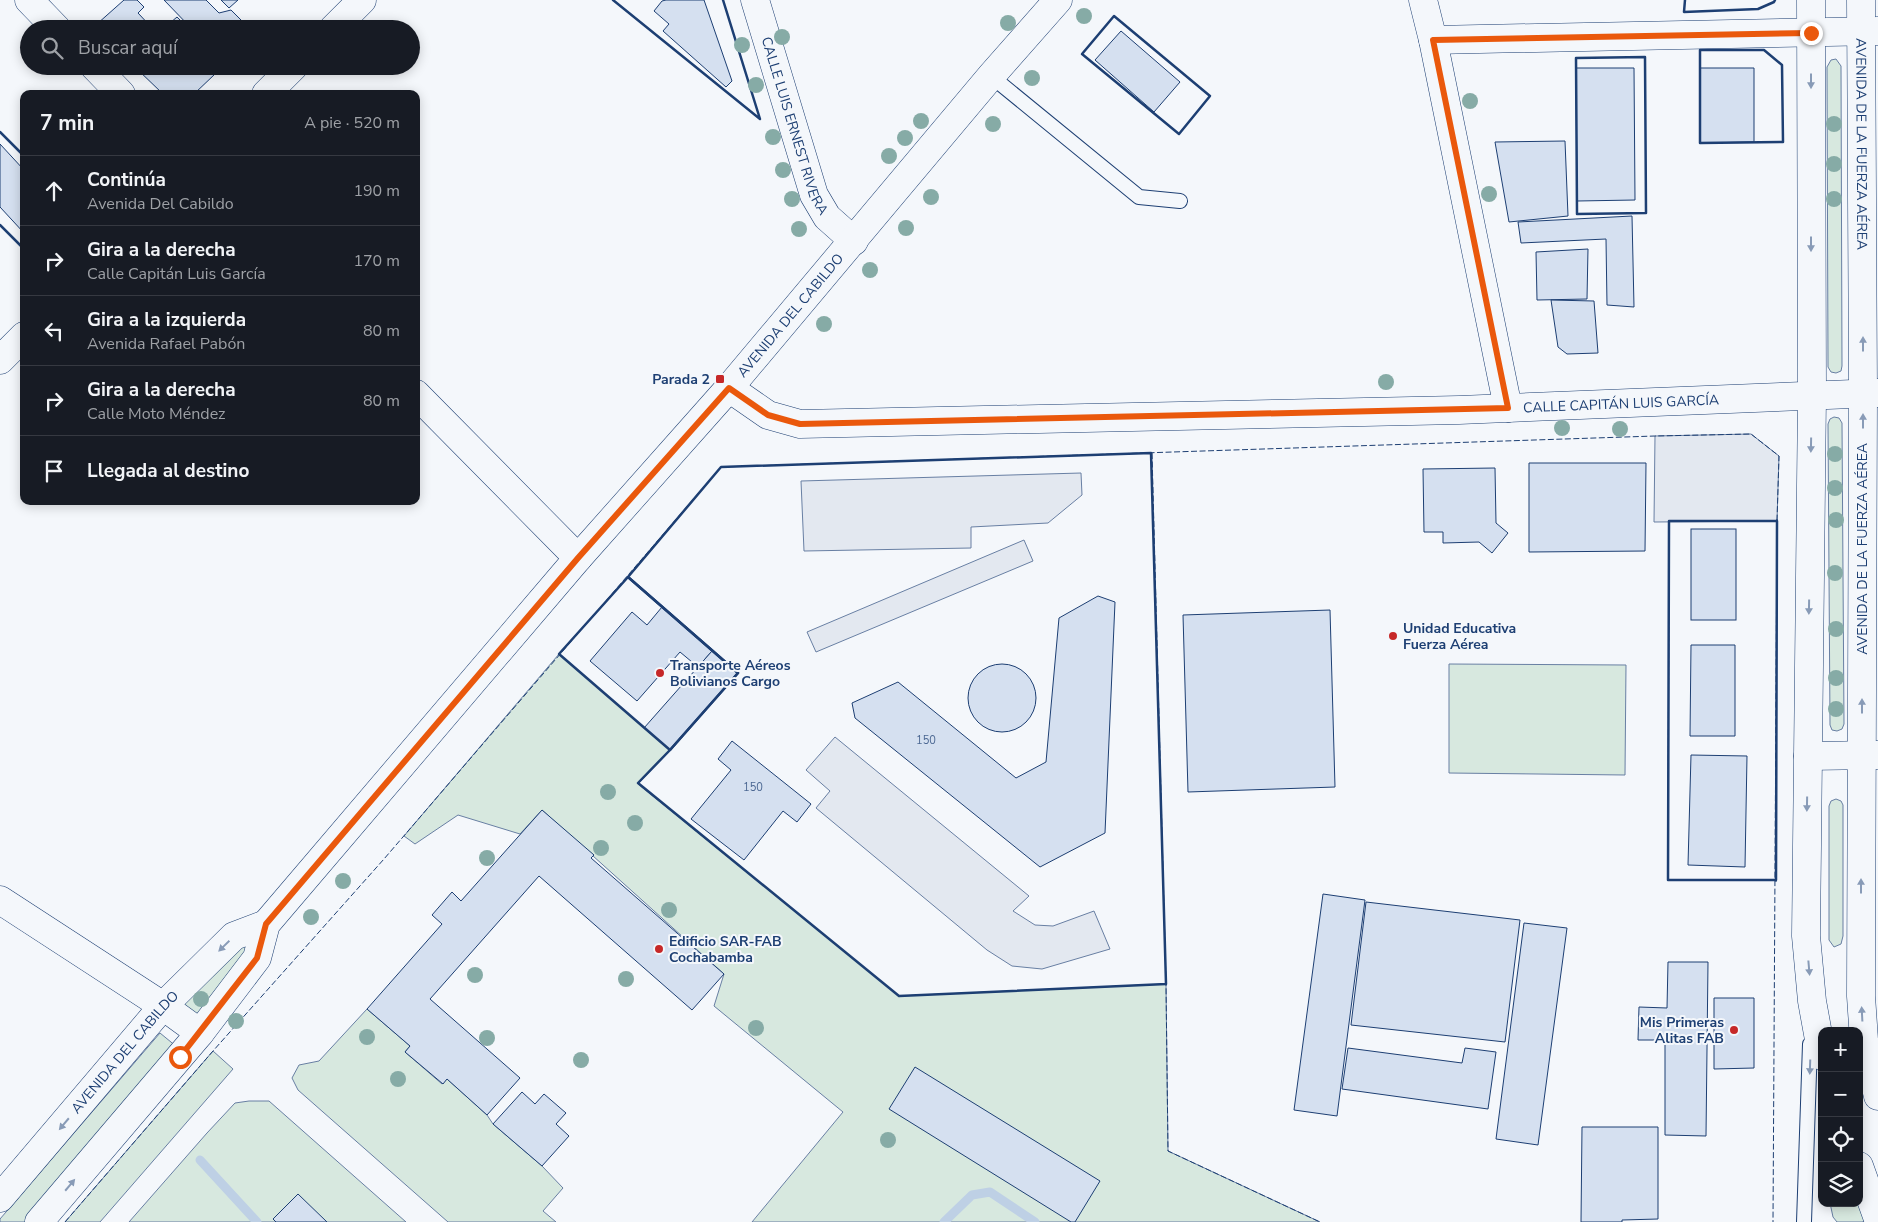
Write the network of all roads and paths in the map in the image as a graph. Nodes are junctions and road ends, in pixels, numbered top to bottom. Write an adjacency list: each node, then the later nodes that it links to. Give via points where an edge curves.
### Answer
1 (29, 0): 8 (main road)
2 (362, 0): 9 (main road)
3 (755, 0): 19 (main road, CALLE LUIS ERNEST RIVERA, via 814,196 827,217)
4 (1058, 0): 15 (main road, AVENIDA DEL CABILDO)
5 (1423, 0): 12 (main road)
6 (1811, 0): 11 (main road)
7 (1862, 0): 10 (main road, AVENIDA DE LA FUERZA AÉREA)
8 (48, 20)
9 (342, 20)
10 (1870, 31): 11 (main road); 23 (main road, AVENIDA DE LA FUERZA AÉREA, one-way to 10)
11 (1811, 33): 12 (main road); 24 (main road, one-way to 24)
12 (1433, 40): 26 (main road)
13 (103, 75): 16 (main road)
14 (285, 75): 17 (main road)
15 (991, 76): 18 (lane, via 1139,197); 19 (main road, AVENIDA DEL CABILDO)
16 (117, 90)
17 (270, 90)
18 (1180, 202)
19 (854, 241): 22 (main road, AVENIDA DEL CABILDO)
20 (20, 340): 21 (main road)
21 (0, 360)
22 (729, 388): 26 (main road, CALLE CAPITÁN LUIS GARCÍA, via 768,415 800,424); 27 (main road, AVENIDA DEL CABILDO)
23 (1870, 393): 24 (main road, CALLE CAPITÁN LUIS GARCÍA); 28 (main road, AVENIDA DE LA FUERZA AÉREA, one-way to 23)
24 (1812, 396): 26 (main road, CALLE CAPITÁN LUIS GARCÍA); 29 (main road, one-way to 29)
25 (420, 398): 27 (main road)
26 (1508, 408)
27 (578, 558): 31 (main road, AVENIDA DEL CABILDO)
28 (1870, 755): 29 (main road); 36 (main road, AVENIDA DE LA FUERZA AÉREA, one-way to 28, via 1864,1040 1862,1005)
29 (1808, 756): 32 (main road, one-way to 32, via 1806,936)
30 (0, 900): 33 (main road)
31 (266, 924): 33 (main road, AVENIDA DEL CABILDO, one-way to 33, via 234,936); 34 (main road, AVENIDA DEL CABILDO, via 257,958)
32 (1812, 1001): 35 (main road); 41 (lane, one-way to 41)
33 (162, 1006): 34 (main road); 38 (main road, AVENIDA DEL CABILDO, one-way to 38)
34 (200, 1033): 40 (main road, AVENIDA DEL CABILDO, one-way to 34)
35 (1818, 1034)
36 (1878, 1096)
37 (1863, 1177): 39 (main road)
38 (0, 1198)
39 (1878, 1219)
40 (39, 1222)
41 (1804, 1222)

